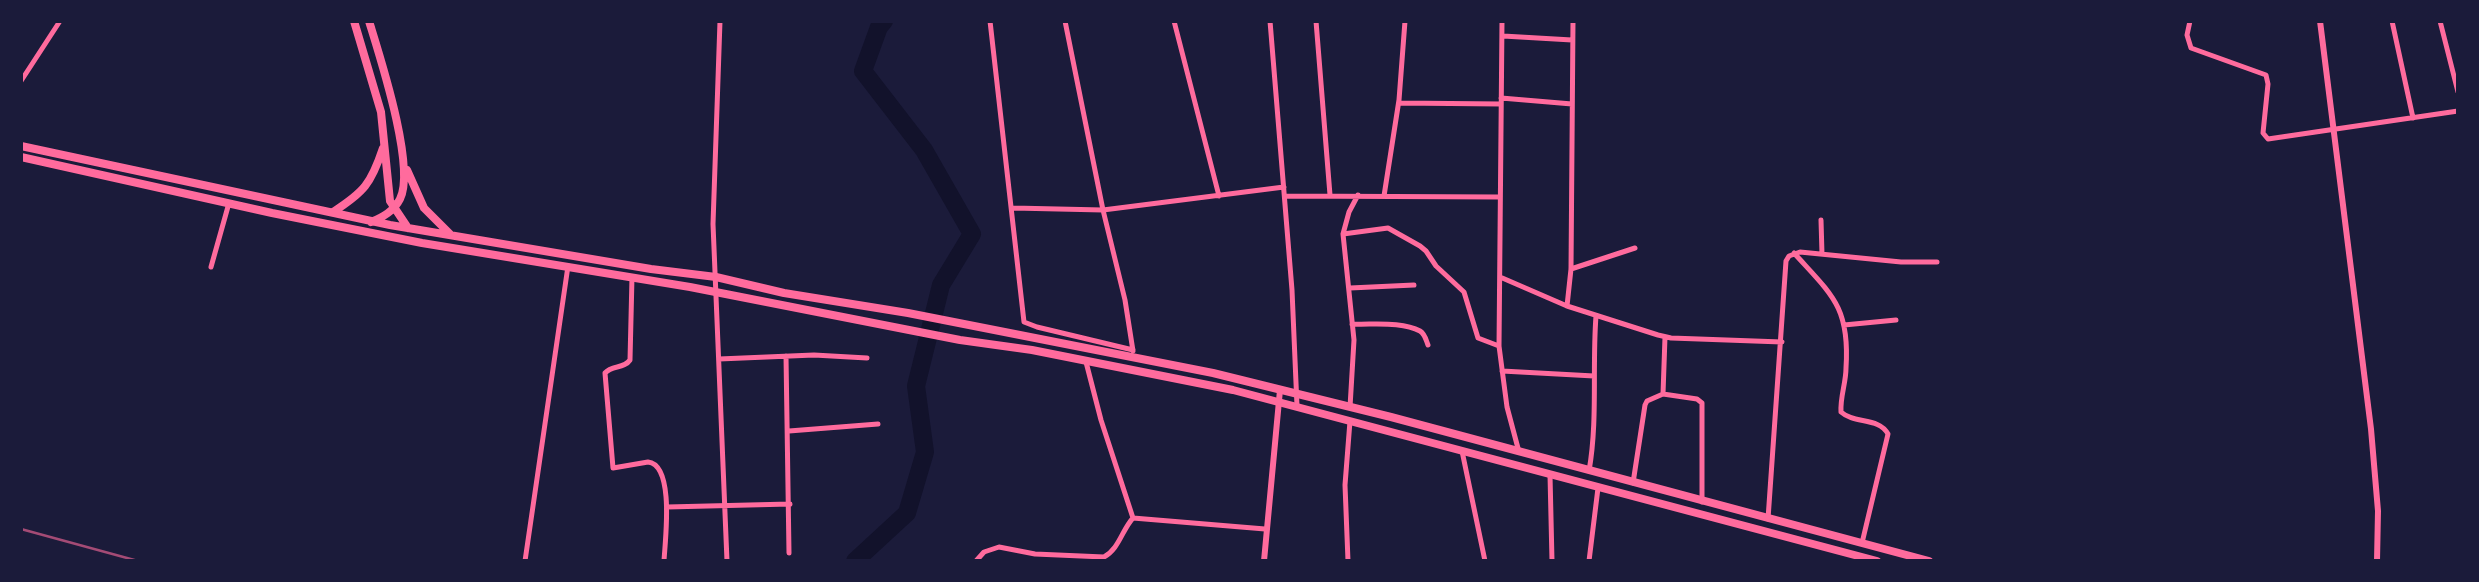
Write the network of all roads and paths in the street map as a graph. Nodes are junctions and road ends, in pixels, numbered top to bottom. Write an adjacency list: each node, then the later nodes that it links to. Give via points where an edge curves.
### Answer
1 (60, 21): 19 (street)
2 (354, 21): 28 (highway, via 377,96)
3 (369, 21): 29 (highway)
4 (720, 21): 58 (street, via 713,224)
5 (990, 21): 40 (street)
6 (1065, 21): 41 (street)
7 (1174, 21): 34 (street)
8 (1270, 21): 31 (street)
9 (1316, 21): 32 (street)
10 (1405, 21): 22 (street)
11 (1502, 21): 17 (street)
12 (1573, 21): 18 (street)
13 (2190, 21): 26 (street, via 2187,35 2191,48 2266,75 2266,138)
14 (2320, 21): 26 (street)
15 (2392, 21): 25 (street)
16 (2440, 21): 20 (street)
17 (1503, 36): 18 (street); 21 (street)
18 (1572, 40): 23 (street)
19 (21, 81)
20 (2458, 93)
21 (1501, 101): 22 (street); 23 (street); 37 (street)
22 (1399, 103): 36 (street)
23 (1573, 104): 56 (street)
24 (2458, 111): 25 (street)
25 (2413, 118): 26 (street)
26 (2334, 131): 115 (street, via 2375,468)
27 (21, 145): 42 (highway)
28 (384, 145): 39 (highway); 42 (highway, via 369,182)
29 (402, 154): 39 (highway, via 403,191); 47 (highway, via 424,208)
30 (21, 157): 38 (highway)
31 (1284, 187): 34 (street); 35 (street)
32 (1330, 195): 33 (street); 35 (street)
33 (1358, 195): 36 (street); 48 (street)
34 (1219, 196): 41 (street)
35 (1285, 196): 80 (street)
36 (1384, 196): 37 (street)
37 (1500, 197): 59 (street)
38 (229, 203): 46 (highway); 55 (street)
39 (394, 208): 44 (highway); 45 (highway)
40 (1013, 208): 41 (street); 72 (street, via 1025,323)
41 (1103, 211): 72 (street)
42 (333, 212): 44 (highway)
43 (1821, 220): 52 (street)
44 (373, 222): 45 (highway); 46 (highway)
45 (408, 228): 47 (highway); 49 (highway)
46 (356, 229): 49 (highway)
47 (450, 234): 58 (highway)
48 (1343, 234): 61 (street); 71 (street, via 1388,228 1420,246 1464,292 1478,338)
49 (422, 243): 54 (highway)
50 (1635, 247): 56 (street)
51 (1794, 253): 52 (street); 67 (street, via 1834,297); 69 (street, via 1784,270)
52 (1822, 254): 53 (street)
53 (1937, 262)
54 (568, 266): 57 (highway); 104 (street)
55 (211, 267)
56 (1570, 269): 63 (street)
57 (632, 276): 62 (highway); 97 (street, via 630,360 605,373 613,468 656,463)
58 (716, 277): 62 (street); 72 (highway)
59 (1500, 277): 63 (street); 71 (street)
60 (1414, 285): 61 (street)
61 (1350, 288): 66 (street)
62 (716, 292): 75 (street); 76 (highway)
63 (1567, 306): 64 (street)
64 (1596, 316): 68 (street); 78 (street)
65 (1896, 320): 67 (street)
66 (1352, 324): 70 (street, via 1409,327 1424,335); 84 (street)
67 (1844, 325): 101 (street, via 1841,411 1881,426 1888,434)
68 (1665, 337): 69 (street); 81 (street)
69 (1782, 342): 99 (street)
70 (1428, 345)
71 (1499, 346): 77 (street)
72 (1133, 354): 79 (highway)
73 (786, 356): 74 (street); 75 (street); 87 (street)
74 (867, 358)
75 (719, 359): 96 (street)
76 (1086, 362): 82 (highway); 98 (street)
77 (1502, 371): 78 (street); 89 (street)
78 (1594, 376): 90 (street)
79 (1280, 390): 80 (highway); 82 (street)
80 (1296, 394): 83 (street); 84 (highway)
81 (1663, 394): 92 (street, via 1644,405); 94 (street, via 1702,403)
82 (1279, 401): 83 (highway); 100 (street)
83 (1297, 406): 85 (highway)
84 (1350, 407): 89 (highway)
85 (1350, 420): 88 (highway); 109 (street, via 1345,485)
86 (878, 424): 87 (street)
87 (789, 431): 95 (street)
88 (1462, 451): 91 (highway); 110 (street)
89 (1519, 452): 90 (highway)
90 (1589, 471): 92 (highway)
91 (1550, 475): 93 (highway); 111 (street)
92 (1633, 483): 94 (highway)
93 (1598, 488): 112 (street); 113 (highway)
94 (1702, 502): 99 (highway)
95 (790, 504): 96 (street); 102 (street)
96 (724, 505): 97 (street); 106 (street)
97 (667, 507): 105 (street)
98 (1133, 517): 100 (street); 103 (street)
99 (1768, 519): 101 (highway)
100 (1265, 529): 108 (street)
101 (1862, 543): 114 (highway)
102 (789, 553)
103 (1109, 558): 107 (street, via 999,547 984,552)
104 (525, 561)
105 (664, 561)
106 (727, 561)
107 (976, 561)
108 (1264, 561)
109 (1349, 561)
110 (1485, 561)
111 (1552, 561)
112 (1589, 561)
113 (1877, 561)
114 (1929, 561)
115 (2377, 561)

